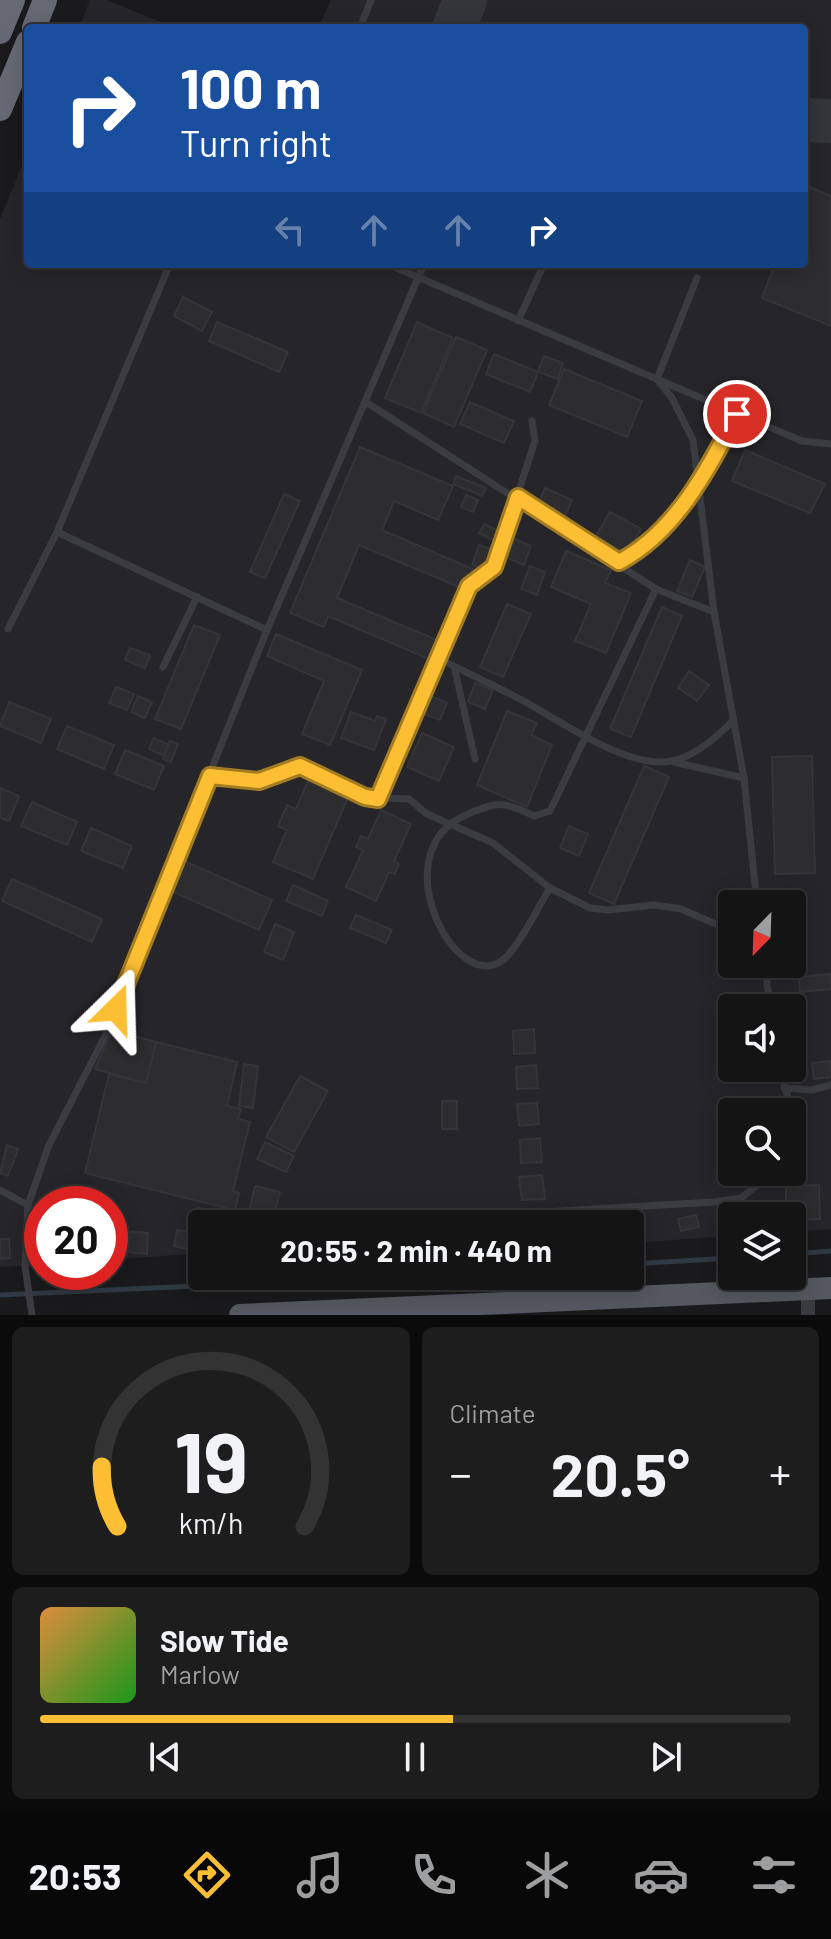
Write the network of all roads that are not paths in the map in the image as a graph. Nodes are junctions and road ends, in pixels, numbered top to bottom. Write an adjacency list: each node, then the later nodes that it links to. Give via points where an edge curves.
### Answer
1 (13, 0): 6 (highway)
2 (45, 0): 4 (highway)
3 (371, 0): 5 (lane)
4 (36, 24)
5 (362, 24)
6 (0, 32)
7 (24, 52): 8 (highway)
8 (0, 109)
9 (168, 268): 23 (lane)
10 (396, 268): 13 (lane)
11 (422, 268): 13 (lane)
12 (542, 268): 15 (lane)
13 (418, 278): 15 (lane); 17 (lane)
14 (697, 278): 16 (lane)
15 (518, 321): 16 (lane)
16 (657, 379): 18 (lane); 21 (lane, via 693,440)
17 (366, 402): 22 (lane); 29 (lane)
18 (737, 414): 20 (lane, via 802,441); 21 (lane)
19 (532, 421): 22 (lane, via 535,441)
20 (831, 444)
21 (699, 483): 24 (lane, via 643,550); 27 (lane)
22 (518, 497): 24 (lane); 30 (lane, via 494,567 469,586)
23 (57, 532): 26 (lane); 28 (lane)
24 (619, 562): 25 (lane)
25 (656, 589): 27 (lane); 34 (lane)
26 (197, 597): 29 (lane); 32 (lane)
27 (714, 612): 33 (lane)
28 (8, 629)
29 (267, 630): 37 (lane)
30 (438, 658): 31 (lane); 39 (lane)
31 (454, 666): 34 (lane); 35 (lane)
32 (163, 667)
33 (732, 721): 36 (lane, via 702,747); 38 (lane)
34 (588, 737): 36 (lane, via 625,754); 40 (lane, via 550,811 534,816 507,803 490,804)
35 (475, 759)
36 (672, 761): 38 (lane)
37 (210, 776): 39 (lane, via 259,781 300,766); 48 (lane, via 104,1038 49,1145)
38 (744, 778): 42 (lane)
39 (378, 799): 40 (lane, via 409,799 427,814)
40 (449, 822): 41 (lane, via 493,843); 41 (lane, via 429,857 425,885 460,956 488,967 504,959)
41 (550, 888): 43 (lane, via 590,908 654,905 681,909)
42 (756, 890)
43 (718, 925)
44 (783, 1082): 46 (lane)
45 (831, 1085): 46 (lane)
46 (784, 1088): 47 (lane)
47 (787, 1098)
48 (35, 1186)
49 (756, 1186): 52 (lane, via 741,1198 714,1202)
50 (0, 1190): 51 (lane)
51 (24, 1203)
52 (577, 1210)
53 (831, 1288): 55 (main road)
54 (28, 1290): 57 (lane)
55 (808, 1290): 56 (main road); 59 (street)
56 (571, 1308): 58 (main road)
57 (32, 1315)
58 (240, 1315)
59 (808, 1315)

